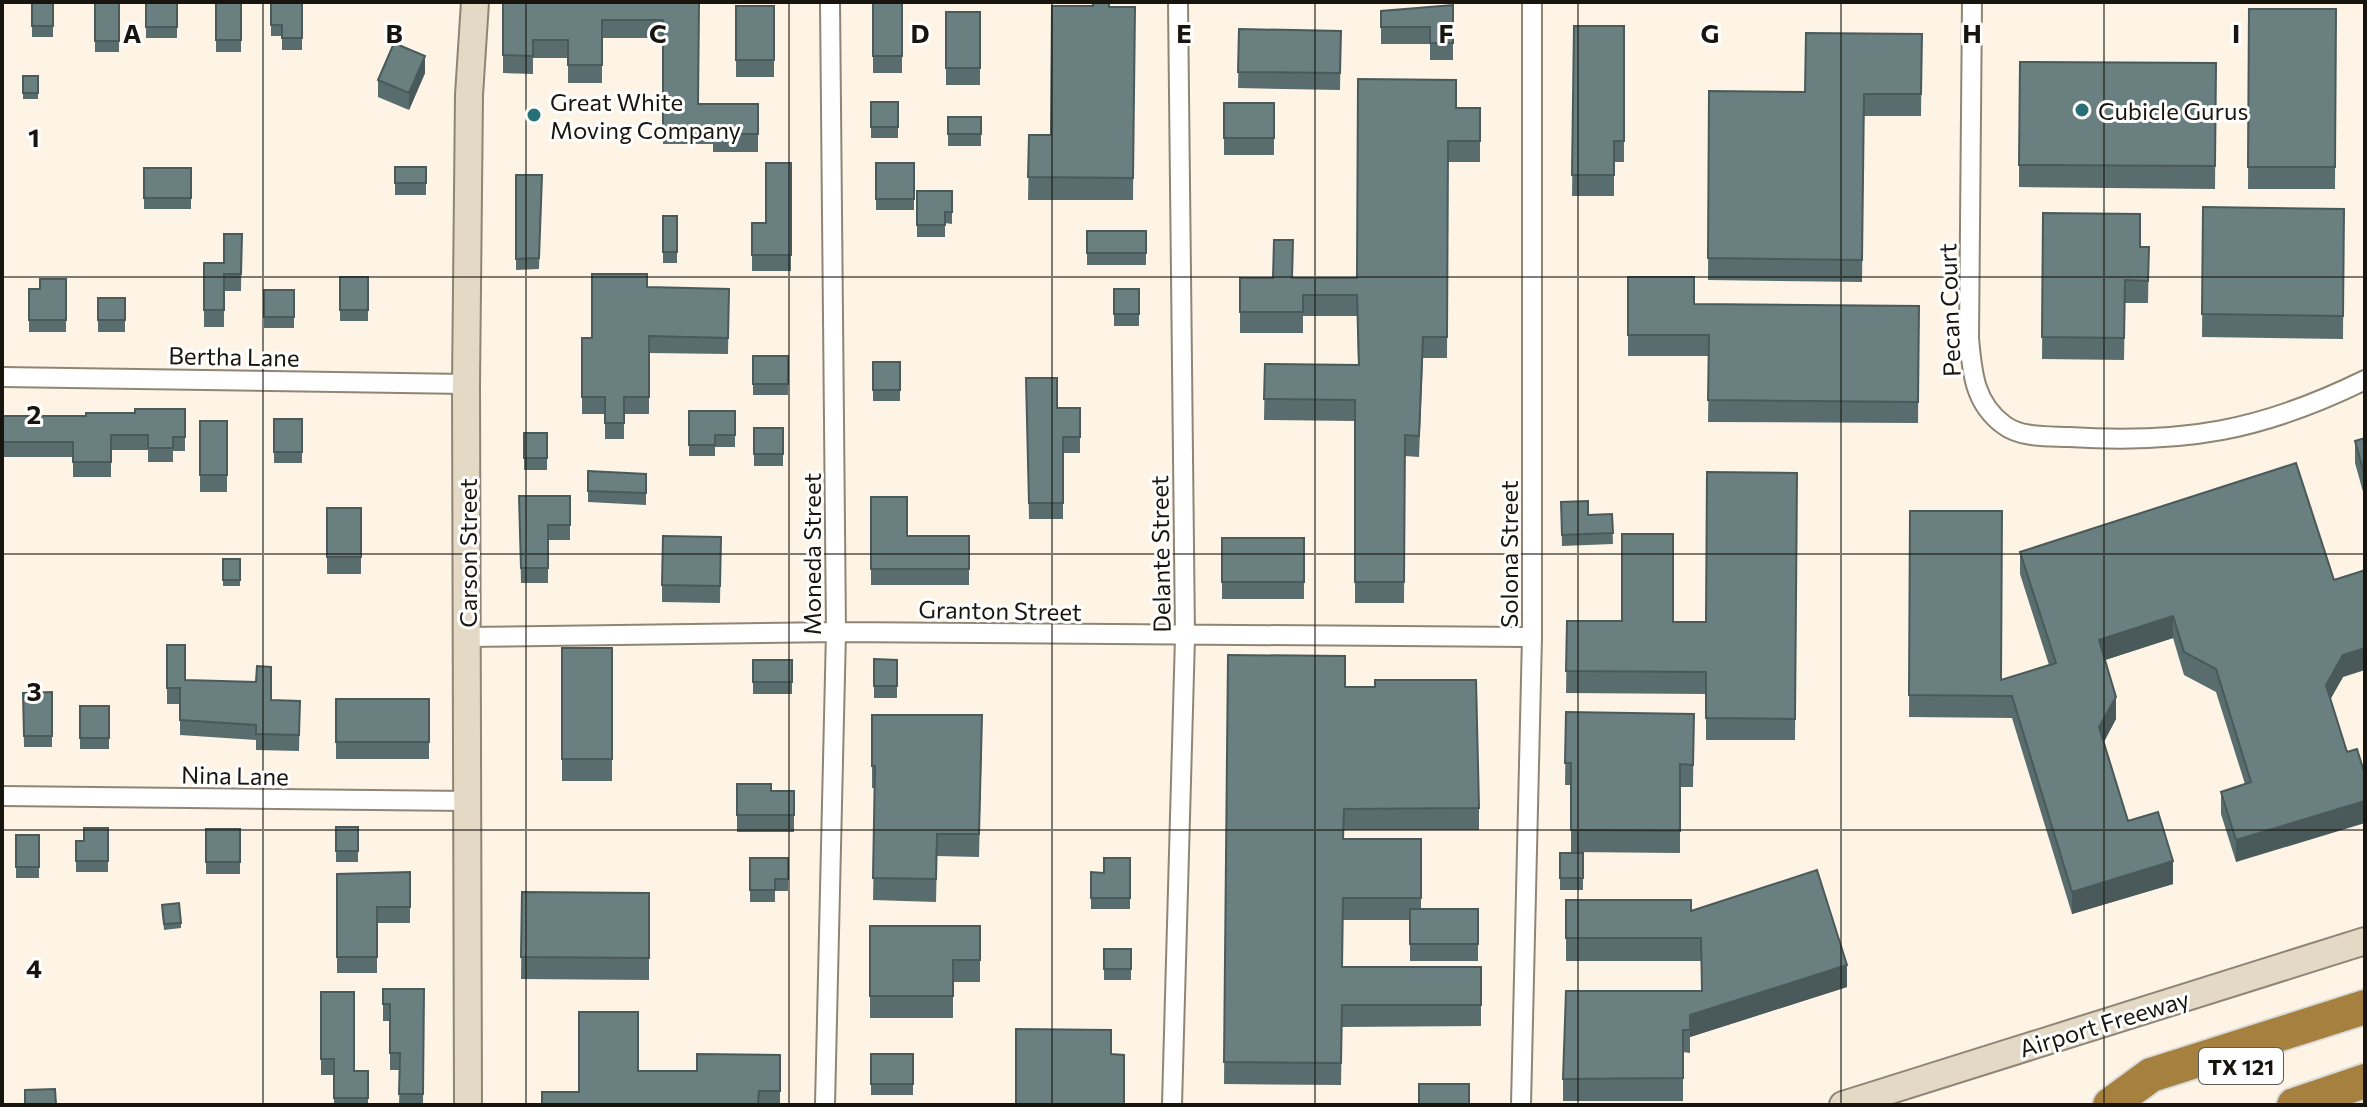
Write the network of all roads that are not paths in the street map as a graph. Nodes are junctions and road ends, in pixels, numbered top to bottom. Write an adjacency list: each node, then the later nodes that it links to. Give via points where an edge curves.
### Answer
1 (475, 2): 8 (street, Carson Street)
2 (830, 2): 9 (street, Moneda Street)
3 (1178, 2): 11 (street, Delante Street)
4 (1532, 2): 12 (street, Solona Street)
5 (1972, 2): 7 (street, Pecan Court, via 1969,338 1973,381 2006,428 2029,435 2132,440 2214,434 2308,408)
6 (2, 377): 8 (street, Bertha Lane)
7 (2365, 380)
8 (466, 384): 10 (street, Carson Street)
9 (836, 632): 10 (street, Granton Street); 11 (street, Granton Street); 20 (street, Moneda Street)
10 (468, 637): 14 (street, Carson Street)
11 (1185, 637): 12 (street, Granton Street); 21 (street, Delante Street)
12 (1532, 637): 22 (street, Solona Street)
13 (2, 796): 14 (street, Nina Lane)
14 (468, 801): 19 (street, Carson Street)
15 (2365, 941): 23 (street, Airport Freeway)
16 (2365, 1007): 24 (highway, via 2151,1075)
17 (2365, 1028): 25 (highway, TX 121)
18 (2364, 1082): 26 (highway, TX 121)
19 (468, 1105)
20 (825, 1105)
21 (1172, 1105)
22 (1521, 1105)
23 (1843, 1105)
24 (2110, 1105)
25 (2116, 1105)
26 (2294, 1105)

